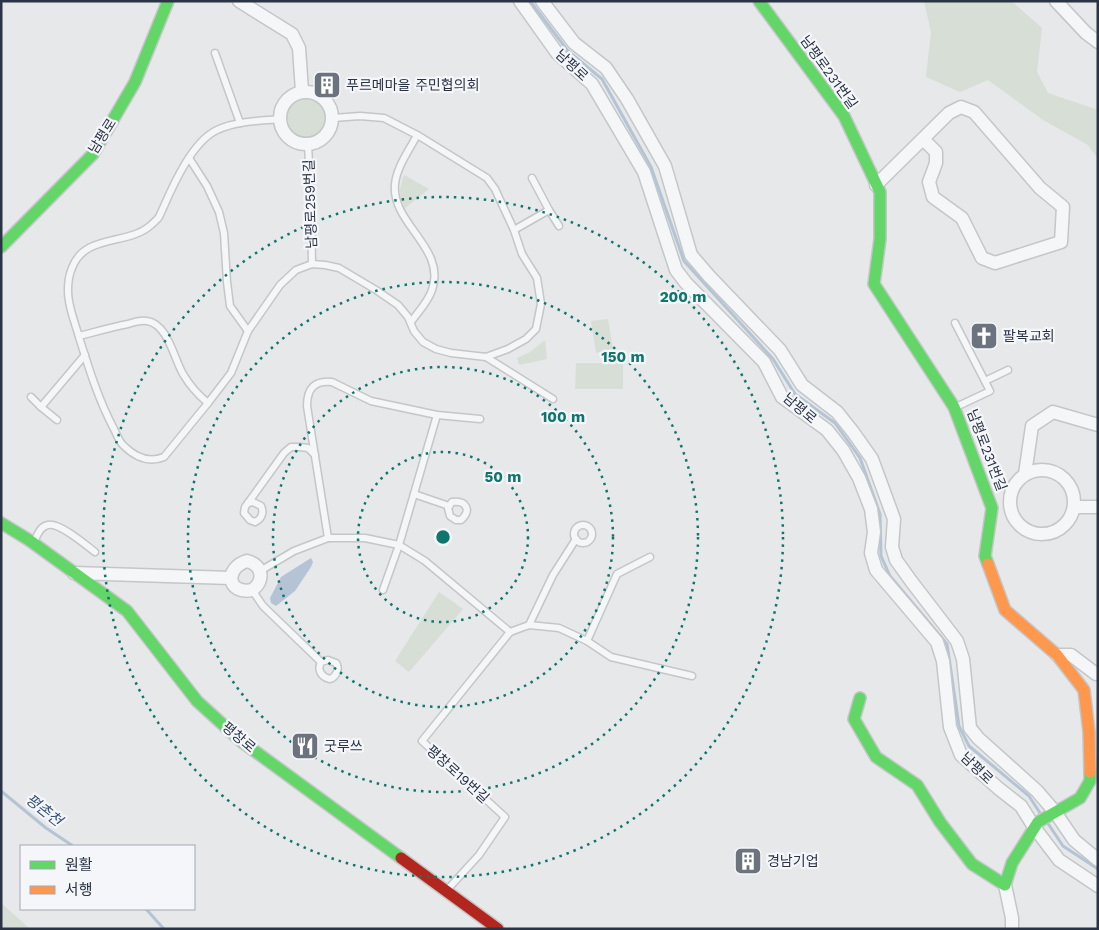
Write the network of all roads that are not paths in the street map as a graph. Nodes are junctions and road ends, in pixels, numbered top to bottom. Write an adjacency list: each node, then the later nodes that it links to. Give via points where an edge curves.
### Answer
1 (168, 1): 22 (street, 남평로, via 134,82 93,154)
2 (239, 1): 9 (street, via 292,34 298,48)
3 (520, 1): 71 (street, 남평로, via 557,53 592,84 644,172 676,270 764,362 782,397 827,430 843,450 871,509 874,532 871,553 876,570 937,642 943,661 950,727 960,755 1021,806)
4 (542, 1): 70 (street, 남평로, via 574,43 606,68 628,99 665,166 692,255 780,350 802,385 837,412 872,459 894,519 892,547 896,560 957,641 963,659 970,728 1037,791)
5 (759, 1): 18 (street, 남평로231번길, via 844,116)
6 (1056, 1): 7 (street)
7 (1098, 42)
8 (215, 53): 12 (lane)
9 (302, 91): 10 (street, via 315,92 328,103); 11 (street, via 286,102)
10 (334, 118): 13 (lane, 남평로259번길, via 384,118); 15 (street, 남평로259번길, via 325,137)
11 (280, 119): 12 (lane, 남평로259번길); 15 (street, 남평로259번길, via 281,128 288,137 297,143)
12 (240, 123): 16 (lane, 남평로259번길, via 216,130)
13 (417, 135): 21 (lane, 남평로259번길, via 487,178); 24 (lane, via 397,172 395,187 398,204 407,222 427,250 434,267 434,278 428,299)
14 (923, 140): 14 (street, via 949,114 962,107 974,112 1040,188 1063,207 1061,242 995,263 982,258 962,218 933,197 929,182 936,152); 18 (street)
15 (308, 144): 23 (lane, 남평로259번길)
16 (188, 158): 26 (lane, via 207,186 219,212 224,233 230,306); 27 (lane, 남평로259번길, via 158,218 146,229 130,237 108,240 77,256 68,287)
17 (532, 178): 19 (lane)
18 (876, 185): 36 (street, 남평로231번길, via 880,192 880,239 874,284)
19 (549, 210): 20 (lane); 21 (lane)
20 (559, 226)
21 (514, 230): 29 (lane, 남평로259번길, via 522,254 537,278 540,304 536,329 526,339)
22 (1, 247)
23 (312, 264): 24 (lane, 남평로259번길, via 339,268 355,277 398,305); 26 (lane, 남평로259번길, via 296,270 280,285)
24 (411, 322): 29 (lane, 남평로259번길, via 423,342 436,349)
25 (955, 323): 31 (lane)
26 (248, 330): 34 (lane, 남평로259번길, via 230,373)
27 (79, 336): 28 (lane, 남평로259번길); 34 (lane, via 137,322 156,324 165,333 182,373 194,391)
28 (85, 355): 34 (lane, 남평로259번길, via 105,412 122,445 148,460 164,457); 35 (lane)
29 (486, 357): 33 (lane, 남평로259번길)
30 (1008, 370): 31 (lane)
31 (985, 381): 36 (lane, via 990,391)
32 (31, 397): 35 (lane)
33 (553, 399)
34 (208, 403)
35 (41, 406): 39 (lane)
36 (954, 407): 44 (street, 남평로231번길)
37 (437, 416): 38 (lane); 41 (lane, via 371,401 324,381 312,387 307,400); 43 (lane)
38 (480, 419)
39 (57, 420)
40 (1098, 425): 42 (street, via 1053,412 1032,426)
41 (315, 455): 46 (lane, via 308,448 291,447); 51 (lane)
42 (1025, 474): 45 (street, via 1017,481); 48 (street, via 1046,469 1056,472 1071,486)
43 (414, 494): 47 (lane); 54 (lane)
44 (989, 499): 45 (street); 65 (street, 남평로231번길, via 992,508 985,556 1004,610)
45 (1010, 500): 48 (street, via 1016,521 1034,534 1055,532 1071,518)
46 (248, 503)
47 (449, 506)
48 (1075, 507): 49 (street)
49 (1098, 507)
50 (1, 523): 53 (street, 평창로)
51 (328, 538): 54 (lane, via 365,538); 57 (lane, via 294,551)
52 (576, 539): 62 (lane, via 553,574)
53 (33, 543): 55 (lane, via 41,529 49,524 58,526); 58 (street, 평창로)
54 (399, 545): 61 (lane); 63 (lane, via 425,561)
55 (95, 552)
56 (650, 557): 64 (lane, via 617,574)
57 (260, 571): 59 (street, via 253,562 247,561 235,567); 60 (street, via 259,583)
58 (74, 573): 59 (street); 75 (street, 평창로, via 127,611 197,701 241,741)
59 (231, 578): 60 (street, via 236,588)
60 (252, 590): 66 (lane, via 263,606)
61 (383, 590)
62 (529, 626): 63 (lane); 64 (lane, via 559,628)
63 (510, 632): 75 (lane, 평창로19번길, via 422,741 505,816 479,855)
64 (587, 641): 68 (lane, via 611,657)
65 (1057, 655): 67 (street, via 1071,655); 70 (street, 남평로231번길, via 1084,690 1090,781 1080,798)
66 (321, 662)
67 (1098, 674)
68 (692, 676)
69 (860, 698): 73 (street, via 854,719 876,757 916,784 972,864)
70 (1053, 813): 71 (street, 남평로231번길); 72 (street, via 1074,840)
71 (1036, 824): 73 (street, via 1012,863); 74 (street, via 1059,860)
72 (1098, 860)
73 (1004, 885): 77 (street)
74 (1098, 886)
75 (446, 891): 76 (street, 평창로)
76 (498, 929)
77 (1012, 929)

